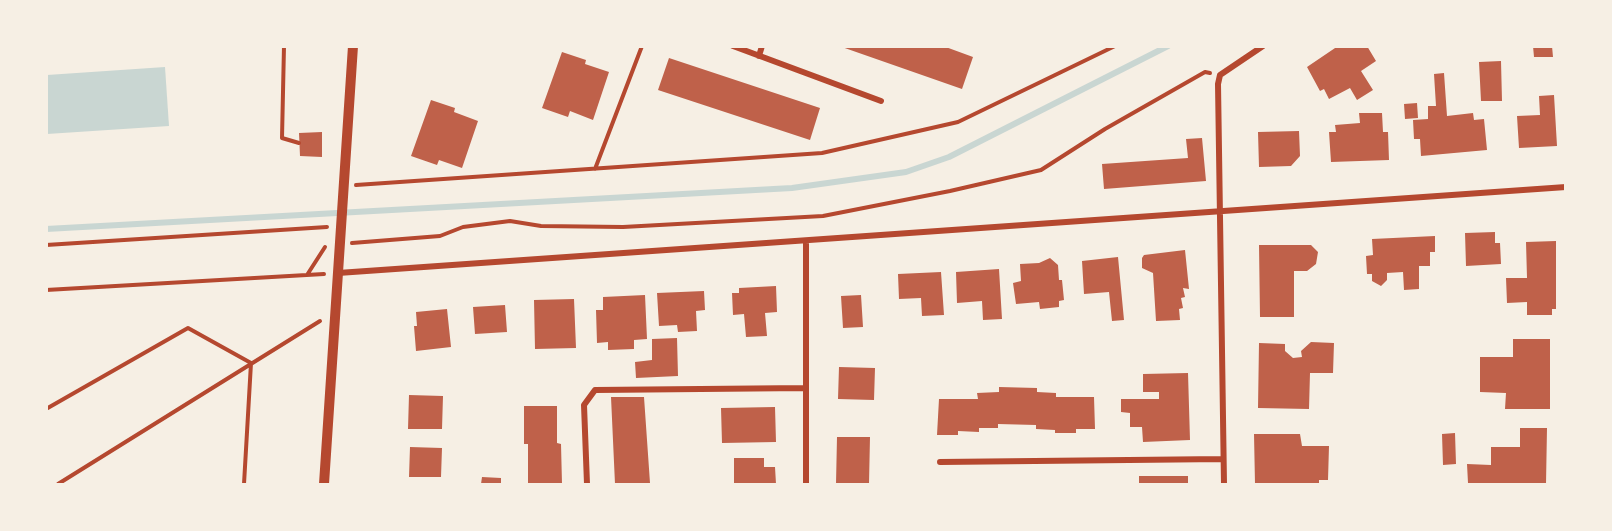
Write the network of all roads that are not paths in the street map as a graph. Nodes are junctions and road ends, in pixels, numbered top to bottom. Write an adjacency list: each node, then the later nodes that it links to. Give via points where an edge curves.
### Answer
1 (353, 46): 10 (street, via 340,244)
2 (733, 46): 5 (street)
3 (762, 46): 5 (street)
4 (1263, 46): 8 (street, via 1220,75)
5 (759, 56): 6 (street)
6 (881, 101)
7 (1566, 187): 8 (street)
8 (1220, 211): 9 (street); 12 (street)
9 (806, 241): 10 (street); 11 (street)
10 (332, 273): 14 (street)
11 (806, 388): 15 (street, via 595,390 584,405); 16 (street)
12 (1223, 459): 13 (street); 17 (street)
13 (940, 462)
14 (324, 484)
15 (587, 484)
16 (806, 484)
17 (1224, 484)

